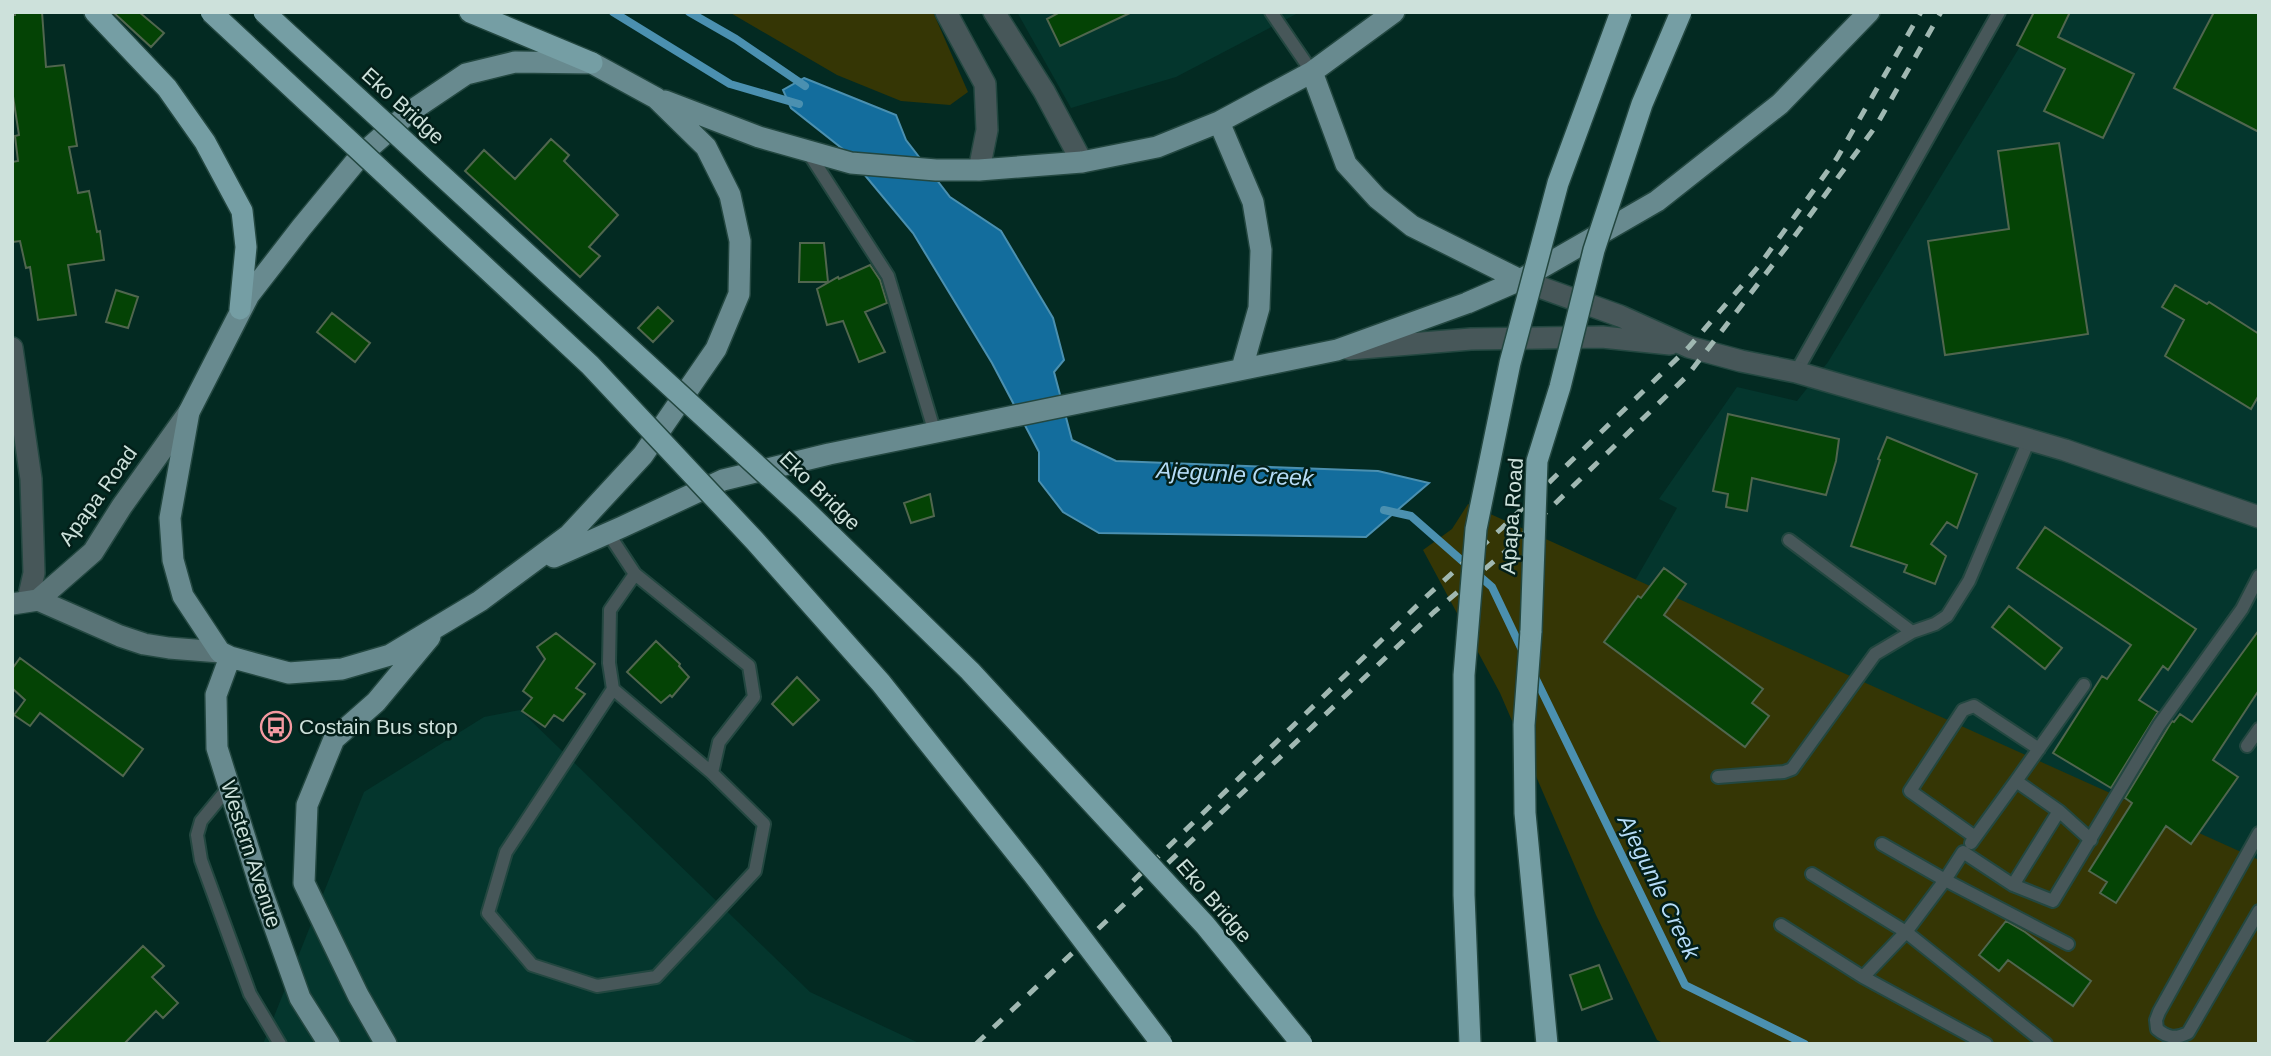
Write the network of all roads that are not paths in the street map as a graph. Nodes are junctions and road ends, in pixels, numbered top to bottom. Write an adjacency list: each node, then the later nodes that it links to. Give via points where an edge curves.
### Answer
1 (95, 12): 21 (highway, via 167,88 205,142 242,211 246,247)
2 (211, 12): 66 (highway, bridge, via 590,365 755,541 890,693)
3 (264, 12): 67 (highway, Eko Bridge, bridge, via 803,508 970,671 1205,925)
4 (470, 12): 13 (highway)
5 (946, 12): 19 (street, via 985,84 987,130)
6 (994, 12): 18 (street)
7 (1271, 12): 14 (lane)
8 (1394, 12): 14 (main road)
9 (1621, 12): 68 (highway, Apapa Road, bridge, via 1558,183 1510,363 1476,529 1464,675 1464,895)
10 (1681, 12): 69 (highway, Apapa Road, bridge, via 1642,104 1594,250 1537,461 1524,725 1525,813)
11 (1869, 12): 20 (main road, via 1780,104 1657,201)
12 (1999, 12): 26 (lane)
13 (592, 63): 15 (main road); 21 (main road, via 515,62 466,74 411,111 361,155)
14 (1312, 72): 16 (main road); 20 (main road, via 1346,164 1377,198 1412,226)
15 (656, 98): 17 (main road); 33 (main road, via 706,147 730,195 740,241 739,294 716,349 643,455 569,535)
16 (1219, 122): 18 (main road, via 1157,148); 25 (main road, via 1253,202 1261,250 1259,309)
17 (807, 150): 19 (main road, via 850,163); 28 (lane, via 888,276)
18 (1082, 162): 19 (main road)
19 (979, 170)
20 (1520, 280): 22 (street); 24 (main road)
21 (240, 309): 27 (main road)
22 (1689, 346): 24 (street, via 1602,337 1471,339); 26 (street)
23 (12, 348): 36 (street, via 31,480 34,573)
24 (1336, 350): 25 (main road)
25 (1242, 368): 28 (main road)
26 (1796, 372): 29 (street)
27 (189, 412): 36 (street, Apapa Road, via 93,552); 39 (main road, via 170,518 173,560 183,596)
28 (935, 433): 31 (main road, via 723,480)
29 (2029, 440): 30 (street); 38 (lane, via 1969,581 1947,616)
30 (2259, 517)
31 (608, 533): 33 (main road); 34 (lane)
32 (1789, 540): 38 (lane)
33 (516, 573): 37 (main road)
34 (635, 574): 41 (lane, via 610,610); 45 (lane, via 749,666 754,697 719,742)
35 (2259, 576): 52 (lane, via 2242,609 2159,724)
36 (26, 602): 39 (street, via 144,644)
37 (439, 627): 39 (main road, via 390,655 342,668 289,673); 65 (main road, Western Avenue, via 376,702 334,739 307,805 304,883)
38 (1912, 632): 46 (lane, via 1875,654 1792,769)
39 (225, 654): 48 (main road, Western Avenue, via 216,695 217,748)
40 (2084, 685): 44 (lane)
41 (613, 689): 45 (lane); 45 (lane, via 506,852 488,914 532,965 597,986 656,977 755,871 764,824)
42 (2259, 729): 43 (lane)
43 (2247, 746)
44 (2039, 749): 47 (lane); 51 (lane, via 1974,706 1963,710 1910,791)
45 (712, 773)
46 (1718, 777)
47 (2016, 781): 49 (lane); 51 (lane)
48 (229, 787): 63 (lane, via 201,821 197,835 201,860 250,994); 64 (main road, Western Avenue, via 300,998)
49 (2059, 811): 52 (lane); 57 (lane)
50 (2259, 833): 58 (lane, via 2159,1012 2157,1028 2163,1034 2180,1037 2188,1032)
51 (1975, 837): 54 (lane)
52 (2091, 840): 57 (lane, via 2053,901)
53 (1882, 844): 56 (lane)
54 (1964, 852): 56 (lane); 57 (lane)
55 (1812, 874): 60 (lane)
56 (1945, 880): 60 (lane); 61 (lane)
57 (2013, 886)
58 (2259, 911)
59 (1781, 925): 62 (lane)
60 (1906, 932): 62 (lane); 71 (lane)
61 (2068, 944)
62 (1863, 977): 70 (lane)
63 (279, 1044)
64 (328, 1044)
65 (386, 1044)
66 (1162, 1044)
67 (1302, 1044)
68 (1470, 1044)
69 (1547, 1044)
70 (1986, 1044)
71 (2046, 1044)

